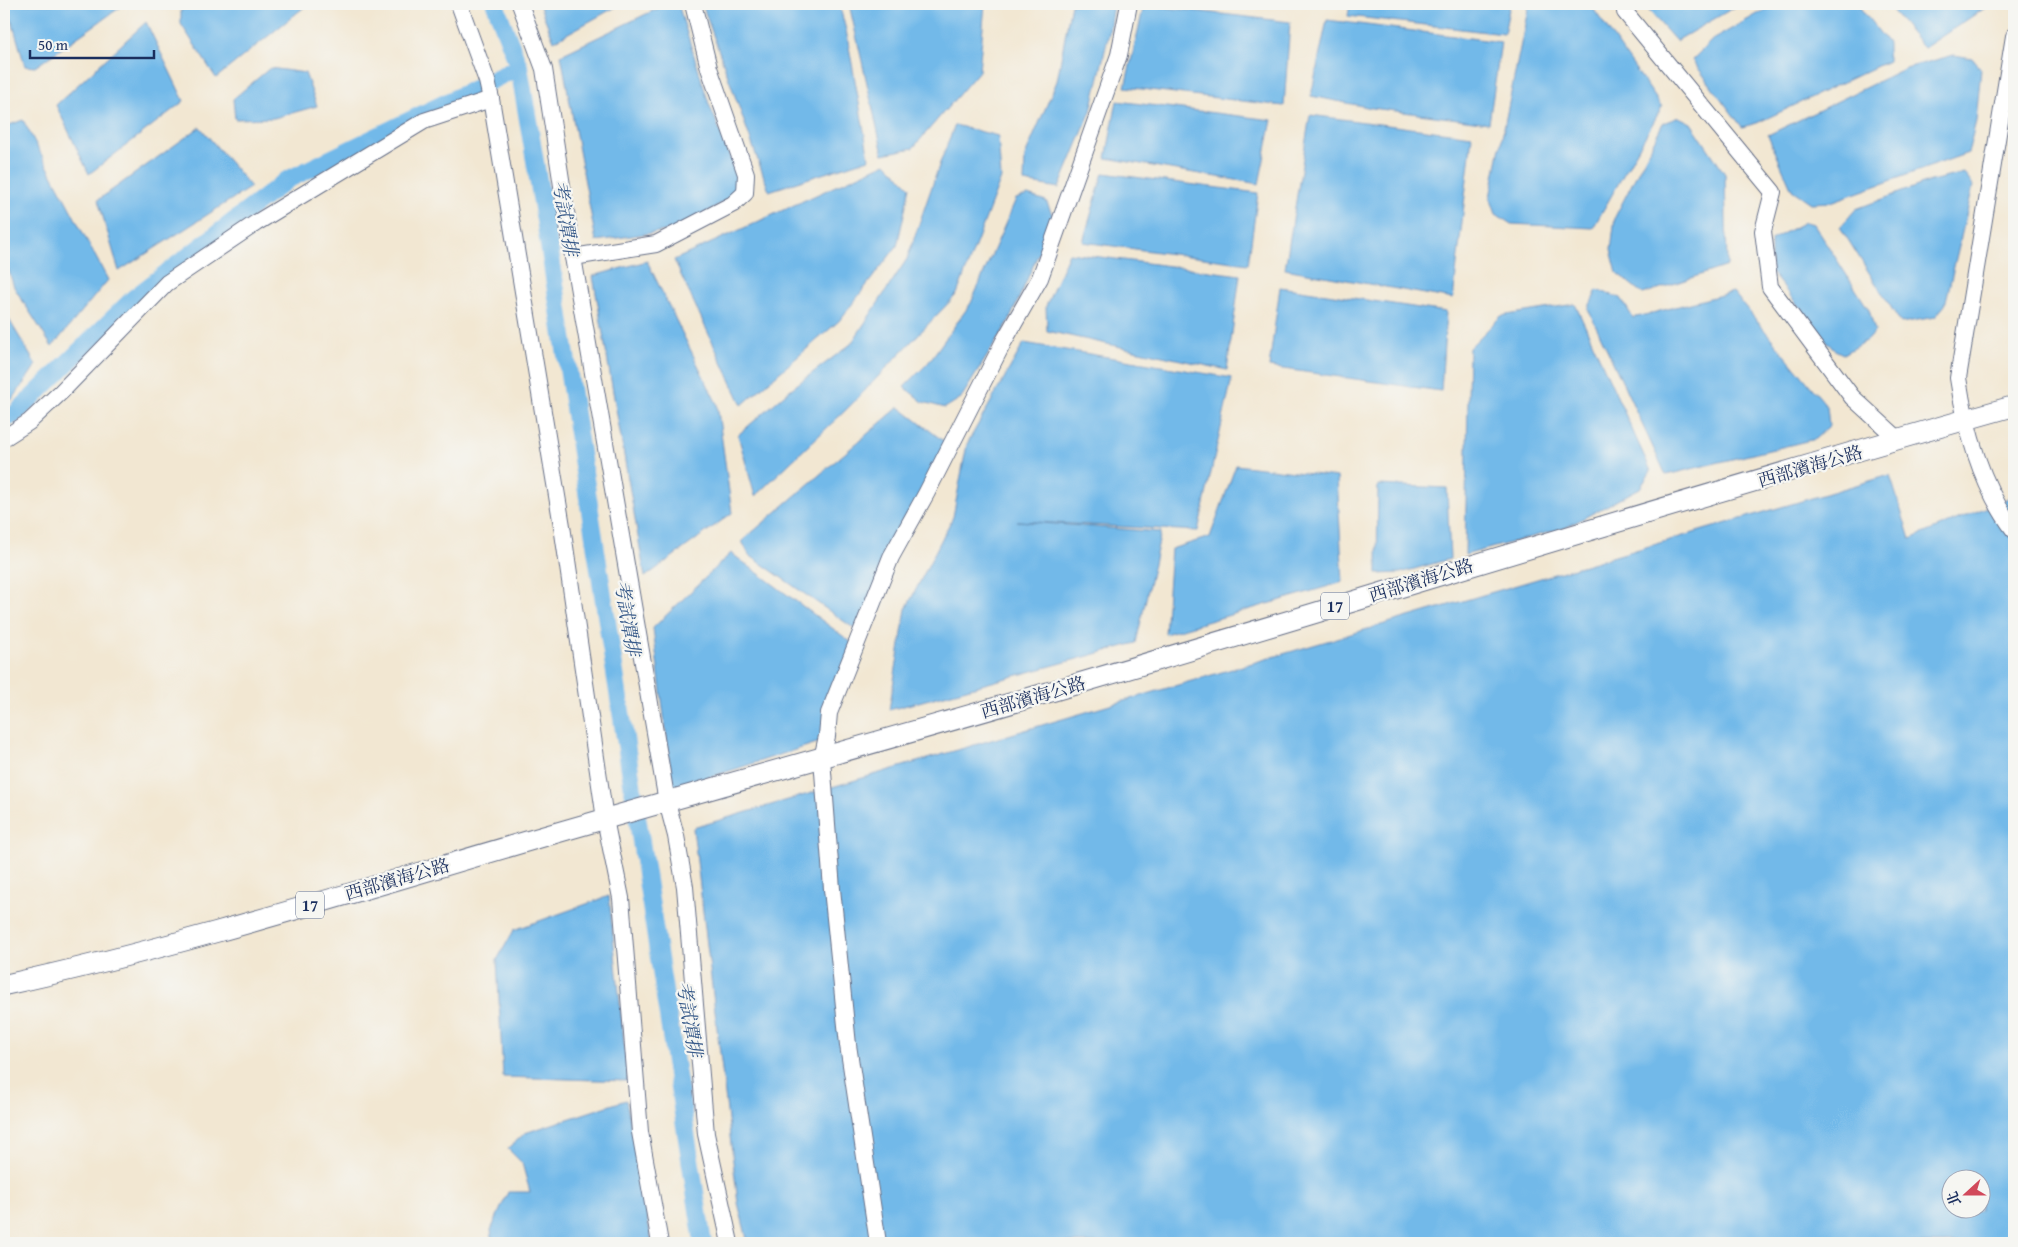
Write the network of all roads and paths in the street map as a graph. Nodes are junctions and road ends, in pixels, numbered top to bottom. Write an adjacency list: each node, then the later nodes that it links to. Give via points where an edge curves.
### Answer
1 (459, 4): 7 (lane)
2 (520, 4): 8 (lane, via 544,69)
3 (693, 4): 8 (lane, via 709,68 746,174 746,193 733,204 656,244)
4 (1129, 4): 14 (lane, via 1119,55 1040,278 892,557 829,714)
5 (1625, 12): 12 (lane, via 1773,192 1763,231 1770,287 1852,397)
6 (2014, 36): 10 (lane, via 1958,378)
7 (491, 99): 11 (lane, via 424,120 167,282 61,392 29,422); 16 (lane)
8 (573, 257): 15 (lane)
9 (2014, 406): 10 (main road, 西部濱海公路 / 17)
10 (1964, 420): 12 (main road, 西部濱海公路 / 17); 13 (lane, via 1980,467 2004,517)
11 (4, 438)
12 (1899, 440): 14 (main road, 西部濱海公路 / 17)
13 (2014, 530)
14 (822, 758): 15 (main road, 西部濱海公路 / 17); 20 (lane, via 848,1046)
15 (661, 803): 16 (main road, 17); 19 (lane, via 676,836 686,887 706,1134)
16 (610, 817): 17 (main road, 西部濱海公路 / 17, via 210,934); 18 (lane, via 621,898 640,1132)
17 (4, 985)
18 (660, 1243)
19 (730, 1243)
20 (878, 1243)

